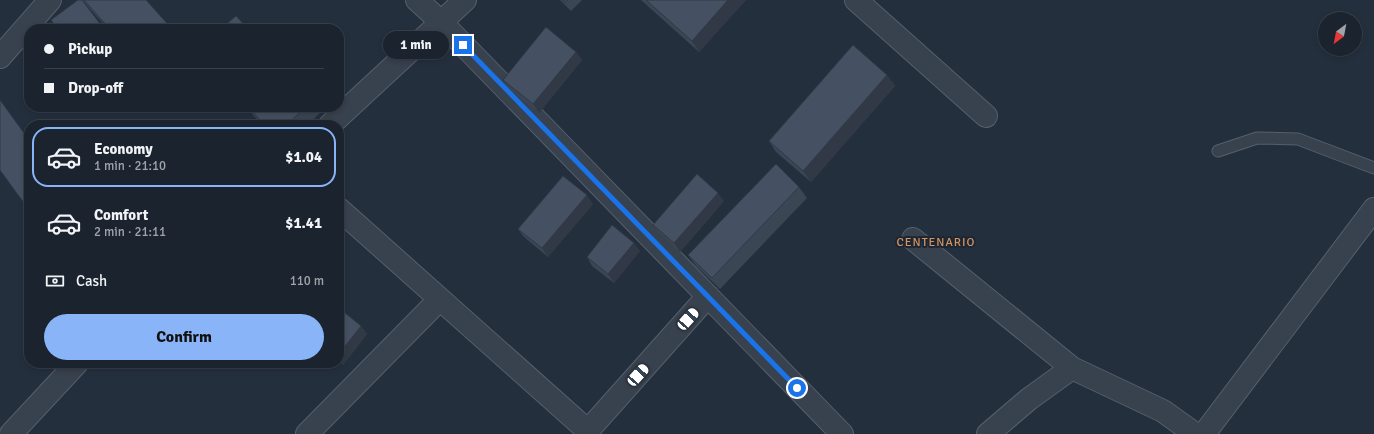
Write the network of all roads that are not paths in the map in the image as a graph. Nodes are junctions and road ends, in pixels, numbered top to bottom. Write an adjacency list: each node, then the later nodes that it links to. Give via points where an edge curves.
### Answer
1 (50, 0): 6 (street)
2 (417, 0): 5 (street)
3 (465, 0): 5 (street)
4 (856, 0): 9 (street)
5 (441, 22): 10 (street); 16 (street)
6 (29, 24)
7 (24, 30): 8 (street)
8 (0, 57)
9 (986, 116)
10 (335, 120)
11 (1218, 151): 12 (lane, via 1257,138 1298,139)
12 (1374, 168)
13 (1374, 208): 26 (street)
14 (344, 213): 17 (street)
15 (913, 239): 19 (street)
16 (708, 296): 21 (street); 23 (street)
17 (440, 299): 21 (street); 22 (street)
18 (74, 368): 20 (street)
19 (1072, 368): 24 (street, via 1029,399); 25 (street, via 1163,411)
20 (22, 430)
21 (587, 432)
22 (307, 434)
23 (842, 434)
24 (988, 434)
25 (1195, 434)
26 (1204, 434)

